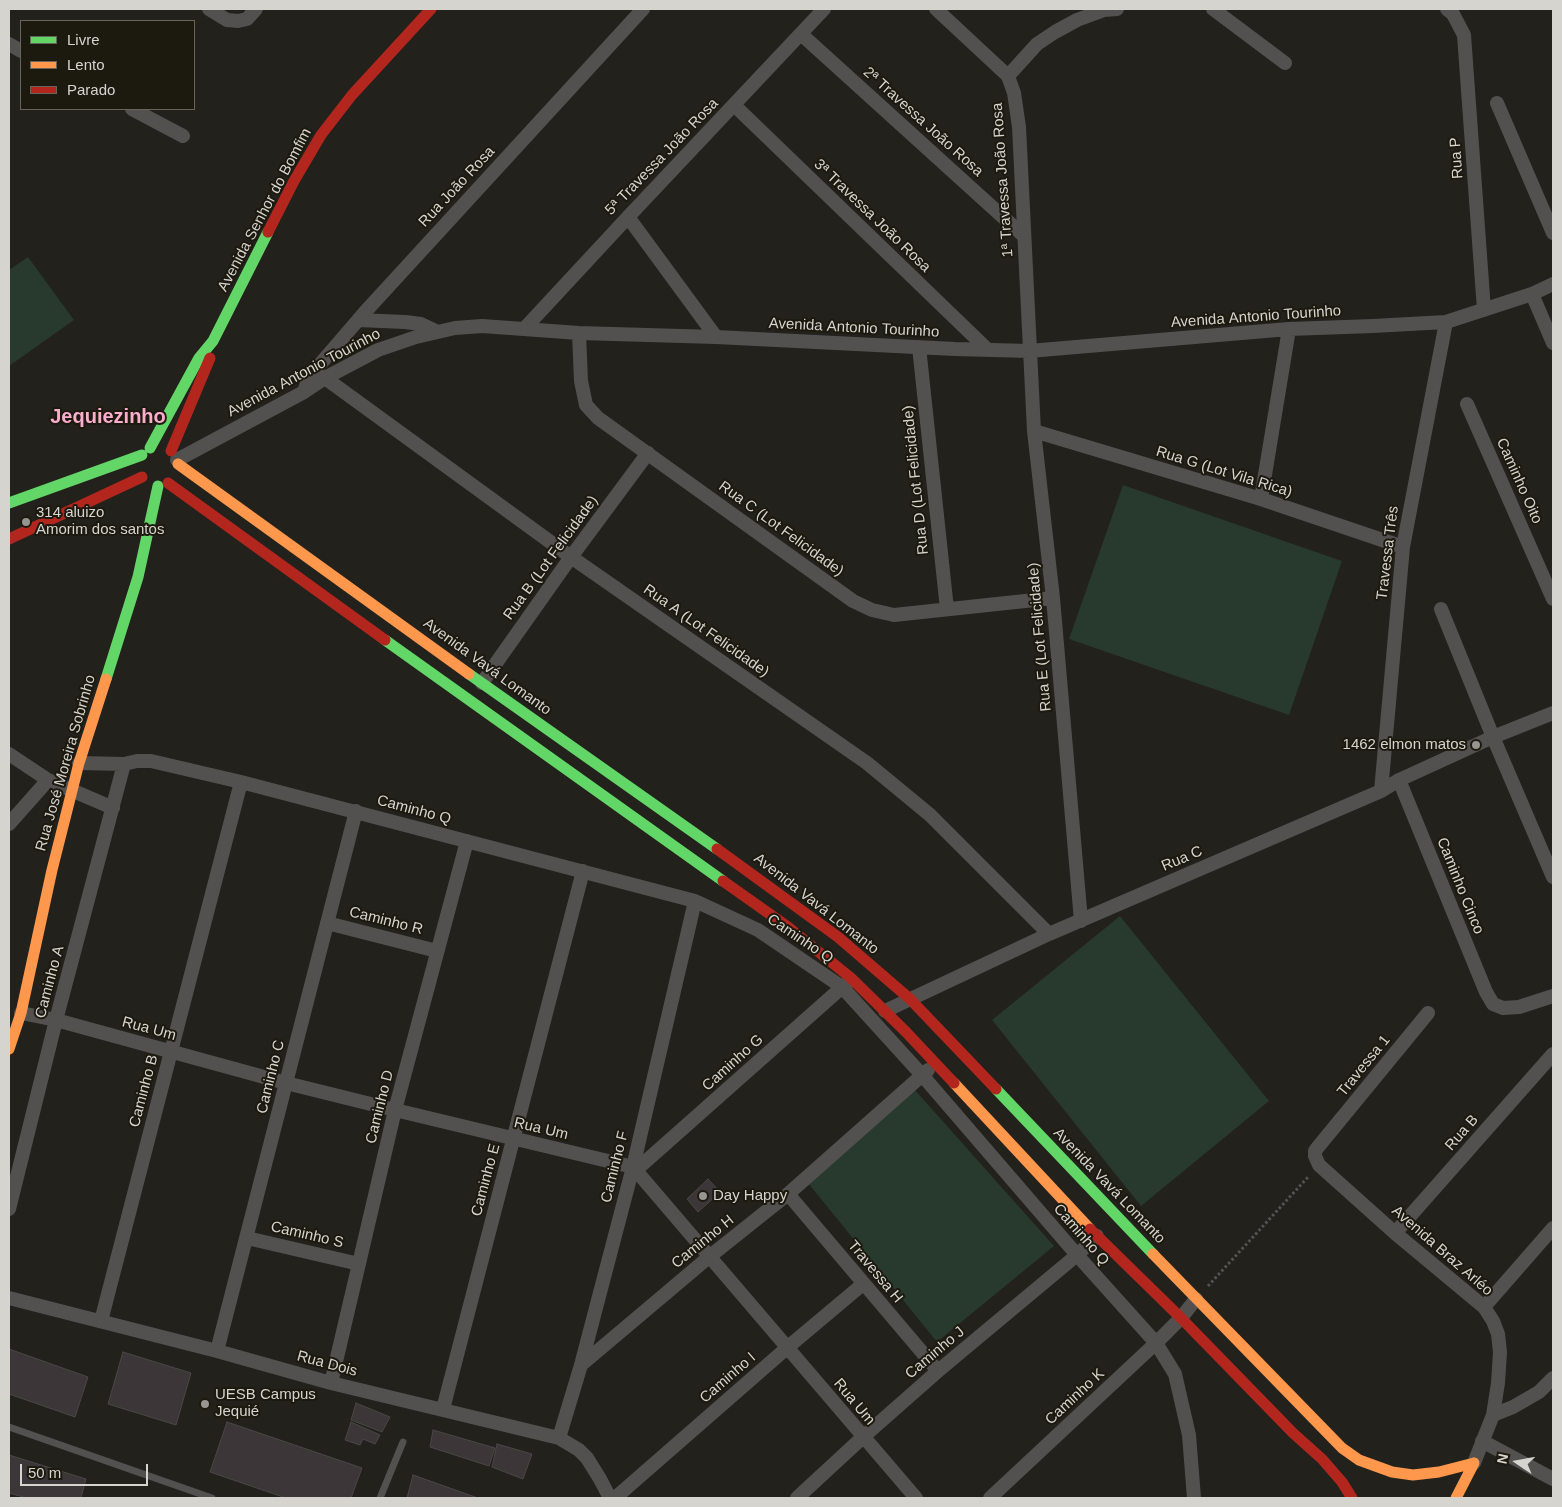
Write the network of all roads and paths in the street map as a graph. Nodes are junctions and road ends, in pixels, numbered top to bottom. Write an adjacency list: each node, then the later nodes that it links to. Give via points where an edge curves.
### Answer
1 (209, 9): 2 (street, via 228,20 238,21 247,19)
2 (256, 9)
3 (431, 9): 32 (street, Avenida Senhor do Bomfim, via 321,134)
4 (643, 9): 25 (street, Rua João Rosa)
5 (824, 9): 10 (street, 5ª Travessa João Rosa)
6 (936, 9): 14 (street)
7 (1117, 9): 14 (street, via 1077,20 1055,32 1038,44)
8 (1213, 9): 13 (street)
9 (1447, 9): 24 (street, Rua P, via 1464,35)
10 (801, 34): 16 (street, 5ª Travessa João Rosa); 21 (street, 2ª Travessa João Rosa)
11 (9, 44): 12 (street)
12 (20, 50)
13 (1284, 64)
14 (1008, 76): 21 (street, 1ª Travessa João Rosa, via 1019,127)
15 (1497, 103): 20 (street)
16 (734, 106): 19 (street, 5ª Travessa João Rosa); 35 (street, 3ª Travessa João Rosa)
17 (134, 110): 18 (street)
18 (183, 136)
19 (628, 217): 27 (street, 5ª Travessa João Rosa); 31 (street)
20 (1553, 233)
21 (1024, 236): 36 (street, 1ª Travessa João Rosa)
22 (1553, 284): 23 (street, Avenida Antonio Tourinho)
23 (1532, 294): 24 (street, Avenida Antonio Tourinho); 33 (street)
24 (1484, 310): 26 (street, Avenida Antonio Tourinho)
25 (358, 320): 29 (street, via 421,324); 38 (street, Rua João Rosa, via 309,377)
26 (1446, 322): 28 (street, Avenida Antonio Tourinho); 49 (street, Travessa Três)
27 (524, 329): 29 (street, Avenida Antonio Tourinho, via 482,326); 30 (street, Avenida Antonio Tourinho)
28 (1289, 329): 36 (street, Avenida Antonio Tourinho); 46 (street)
29 (438, 332): 37 (street, Avenida Antonio Tourinho, via 378,350)
30 (579, 333): 31 (street, Avenida Antonio Tourinho); 42 (street, Rua C (Lot Felicidade), via 581,381 586,405 598,418)
31 (716, 337): 34 (street, Avenida Antonio Tourinho)
32 (212, 342): 41 (street, Avenida Senhor do Bomfim, via 199,358); 43 (street, Avenida Senhor do Bomfim, via 212,352)
33 (1553, 344)
34 (919, 348): 35 (street, Avenida Antonio Tourinho); 53 (street, Rua D (Lot Felicidade))
35 (988, 350): 36 (street, Avenida Antonio Tourinho)
36 (1030, 351): 40 (street, Rua E (Lot Felicidade))
37 (325, 378): 38 (street, Avenida Antonio Tourinho); 50 (street, Rua A (Lot Felicidade))
38 (304, 392): 43 (street, Avenida Antonio Tourinho)
39 (1467, 404): 52 (street, Caminho Oito)
40 (1034, 431): 46 (street, Rua G (Lot Vila Rica)); 51 (street, Rua E (Lot Felicidade))
41 (146, 452): 43 (street, via 157,446 164,447); 44 (street, via 139,462); 47 (street)
42 (648, 453): 50 (street, Rua B (Lot Felicidade)); 53 (street, Rua C (Lot Felicidade), via 853,601 894,615)
43 (175, 458): 45 (street, via 176,474); 55 (street, Avenida Vavá Lomanto)
44 (142, 477): 45 (street, via 149,483); 48 (street)
45 (163, 484): 59 (street, Rua José Moreira Sobrinho, via 138,577); 77 (street, via 788,927)
46 (1260, 499): 49 (street, Rua G (Lot Vila Rica))
47 (9, 503)
48 (9, 539)
49 (1403, 547): 65 (street, Travessa Três)
50 (571, 557): 55 (street, Rua B (Lot Felicidade)); 75 (street, Rua A (Lot Felicidade), via 867,763 930,815)
51 (1053, 598): 53 (street, Rua C (Lot Felicidade)); 73 (street, Rua E (Lot Felicidade))
52 (1553, 599)
53 (947, 609)
54 (1441, 609): 57 (street)
55 (482, 683): 79 (street, Avenida Vavá Lomanto, via 815,919)
56 (1553, 713): 57 (street, Rua C)
57 (1493, 737): 62 (street, Rua C); 71 (street)
58 (9, 754): 61 (street)
59 (79, 763): 60 (street, Caminho Q); 64 (street, Rua José Moreira Sobrinho)
60 (124, 764): 63 (street, Caminho Q, via 151,761); 66 (street, Caminho A)
61 (48, 780): 64 (street); 68 (street)
62 (1399, 780): 65 (street, Rua C); 78 (street, Caminho Cinco, via 1486,992 1494,1004 1503,1008 1519,1007)
63 (241, 782): 67 (street, Caminho Q); 85 (street, Caminho B)
64 (71, 791): 66 (street); 81 (street, Rua José Moreira Sobrinho)
65 (1382, 791): 73 (street, Rua C)
66 (113, 808): 83 (street, Caminho A)
67 (356, 812): 69 (street, Caminho Q); 74 (street, Caminho C)
68 (9, 824)
69 (467, 841): 70 (street, Caminho Q); 76 (street, Caminho D)
70 (583, 872): 72 (street, Caminho Q); 91 (street, Caminho E)
71 (1553, 877)
72 (695, 901): 77 (street, Caminho Q, via 758,930); 93 (street, Caminho F)
73 (1081, 921): 75 (street, Rua C)
74 (327, 923): 76 (street, Caminho R); 89 (street, Caminho C)
75 (1049, 934): 79 (street, Rua C)
76 (437, 951): 90 (street, Caminho D)
77 (847, 983): 80 (street); 88 (street, Caminho Q); 93 (street, Caminho G)
78 (1553, 996)
79 (910, 999): 80 (street, Rua C); 105 (street, Avenida Vavá Lomanto)
80 (885, 1011): 87 (street)
81 (21, 1013): 83 (street, Rua Um); 84 (street, Rua José Moreira Sobrinho)
82 (1428, 1013): 92 (street, Travessa 1, via 1315,1151)
83 (56, 1020): 85 (street, Rua Um); 95 (street, Caminho A)
84 (9, 1049)
85 (171, 1051): 89 (street, Rua Um); 108 (street, Caminho B)
86 (1553, 1054): 97 (street, Rua B)
87 (934, 1064): 88 (street, Caminho H); 98 (street)
88 (922, 1076): 94 (street, Caminho H); 100 (street, Caminho Q)
89 (286, 1083): 90 (street, Rua Um); 99 (street, Caminho C)
90 (395, 1110): 91 (street, Rua Um); 102 (street, Caminho D)
91 (513, 1139): 93 (street, Rua Um); 116 (street, Caminho E)
92 (1319, 1165): 97 (street, Avenida Braz Arléo); 105 (path)
93 (634, 1169): 101 (street, Rua Um); 112 (street, Caminho F)
94 (788, 1194): 101 (street, Caminho H); 103 (street, Travessa H)
95 (9, 1210)
96 (1553, 1228): 106 (street)
97 (1395, 1233): 106 (street, Avenida Braz Arléo)
98 (1097, 1236): 100 (street, Caminho J); 107 (street)
99 (247, 1238): 102 (street, Caminho S); 111 (street, Caminho C)
100 (1077, 1255): 109 (street, Caminho Q); 113 (street, Caminho J)
101 (709, 1257): 110 (street, Rua Um); 112 (street, Caminho H)
102 (359, 1264): 115 (street, Caminho D)
103 (863, 1284): 110 (street, Caminho I); 113 (street, Travessa H)
104 (9, 1298): 108 (street, Rua Dois)
105 (1196, 1299): 107 (street, Caminho K); 123 (street, Avenida Vavá Lomanto, via 1319,1426 1359,1460 1392,1472 1413,1475)
106 (1484, 1307): 117 (street, Avenida Braz Arléo, via 1498,1334 1500,1352)
107 (1181, 1318): 109 (street, Caminho K); 133 (street, via 1322,1459)
108 (101, 1321): 111 (street, Rua Dois)
109 (1156, 1343): 131 (street, Caminho K); 132 (street, Caminho Q, via 1175,1374 1189,1435)
110 (788, 1348): 119 (street, Rua Um); 128 (street, Caminho I)
111 (216, 1351): 115 (street, Rua Dois)
112 (582, 1365): 120 (street, Caminho F)
113 (938, 1371): 119 (street, Caminho J)
114 (1553, 1378): 117 (street, via 1539,1392)
115 (331, 1382): 116 (street, Rua Dois)
116 (443, 1409): 120 (street, Rua Dois)
117 (1493, 1414): 121 (street, Avenida Braz Arléo)
118 (9, 1427): 125 (lane)
119 (862, 1437): 129 (street, Caminho J); 130 (street, Rua Um)
120 (559, 1438): 127 (street, Rua Dois, via 587,1458)
121 (1482, 1441): 123 (street, Avenida Braz Arléo); 124 (street)
122 (403, 1442): 126 (lane)
123 (1474, 1463): 134 (street)
124 (1553, 1479)
125 (212, 1498)
126 (380, 1498)
127 (610, 1498)
128 (616, 1498)
129 (797, 1498)
130 (916, 1498)
131 (990, 1498)
132 (1194, 1498)
133 (1352, 1498)
134 (1456, 1498)

